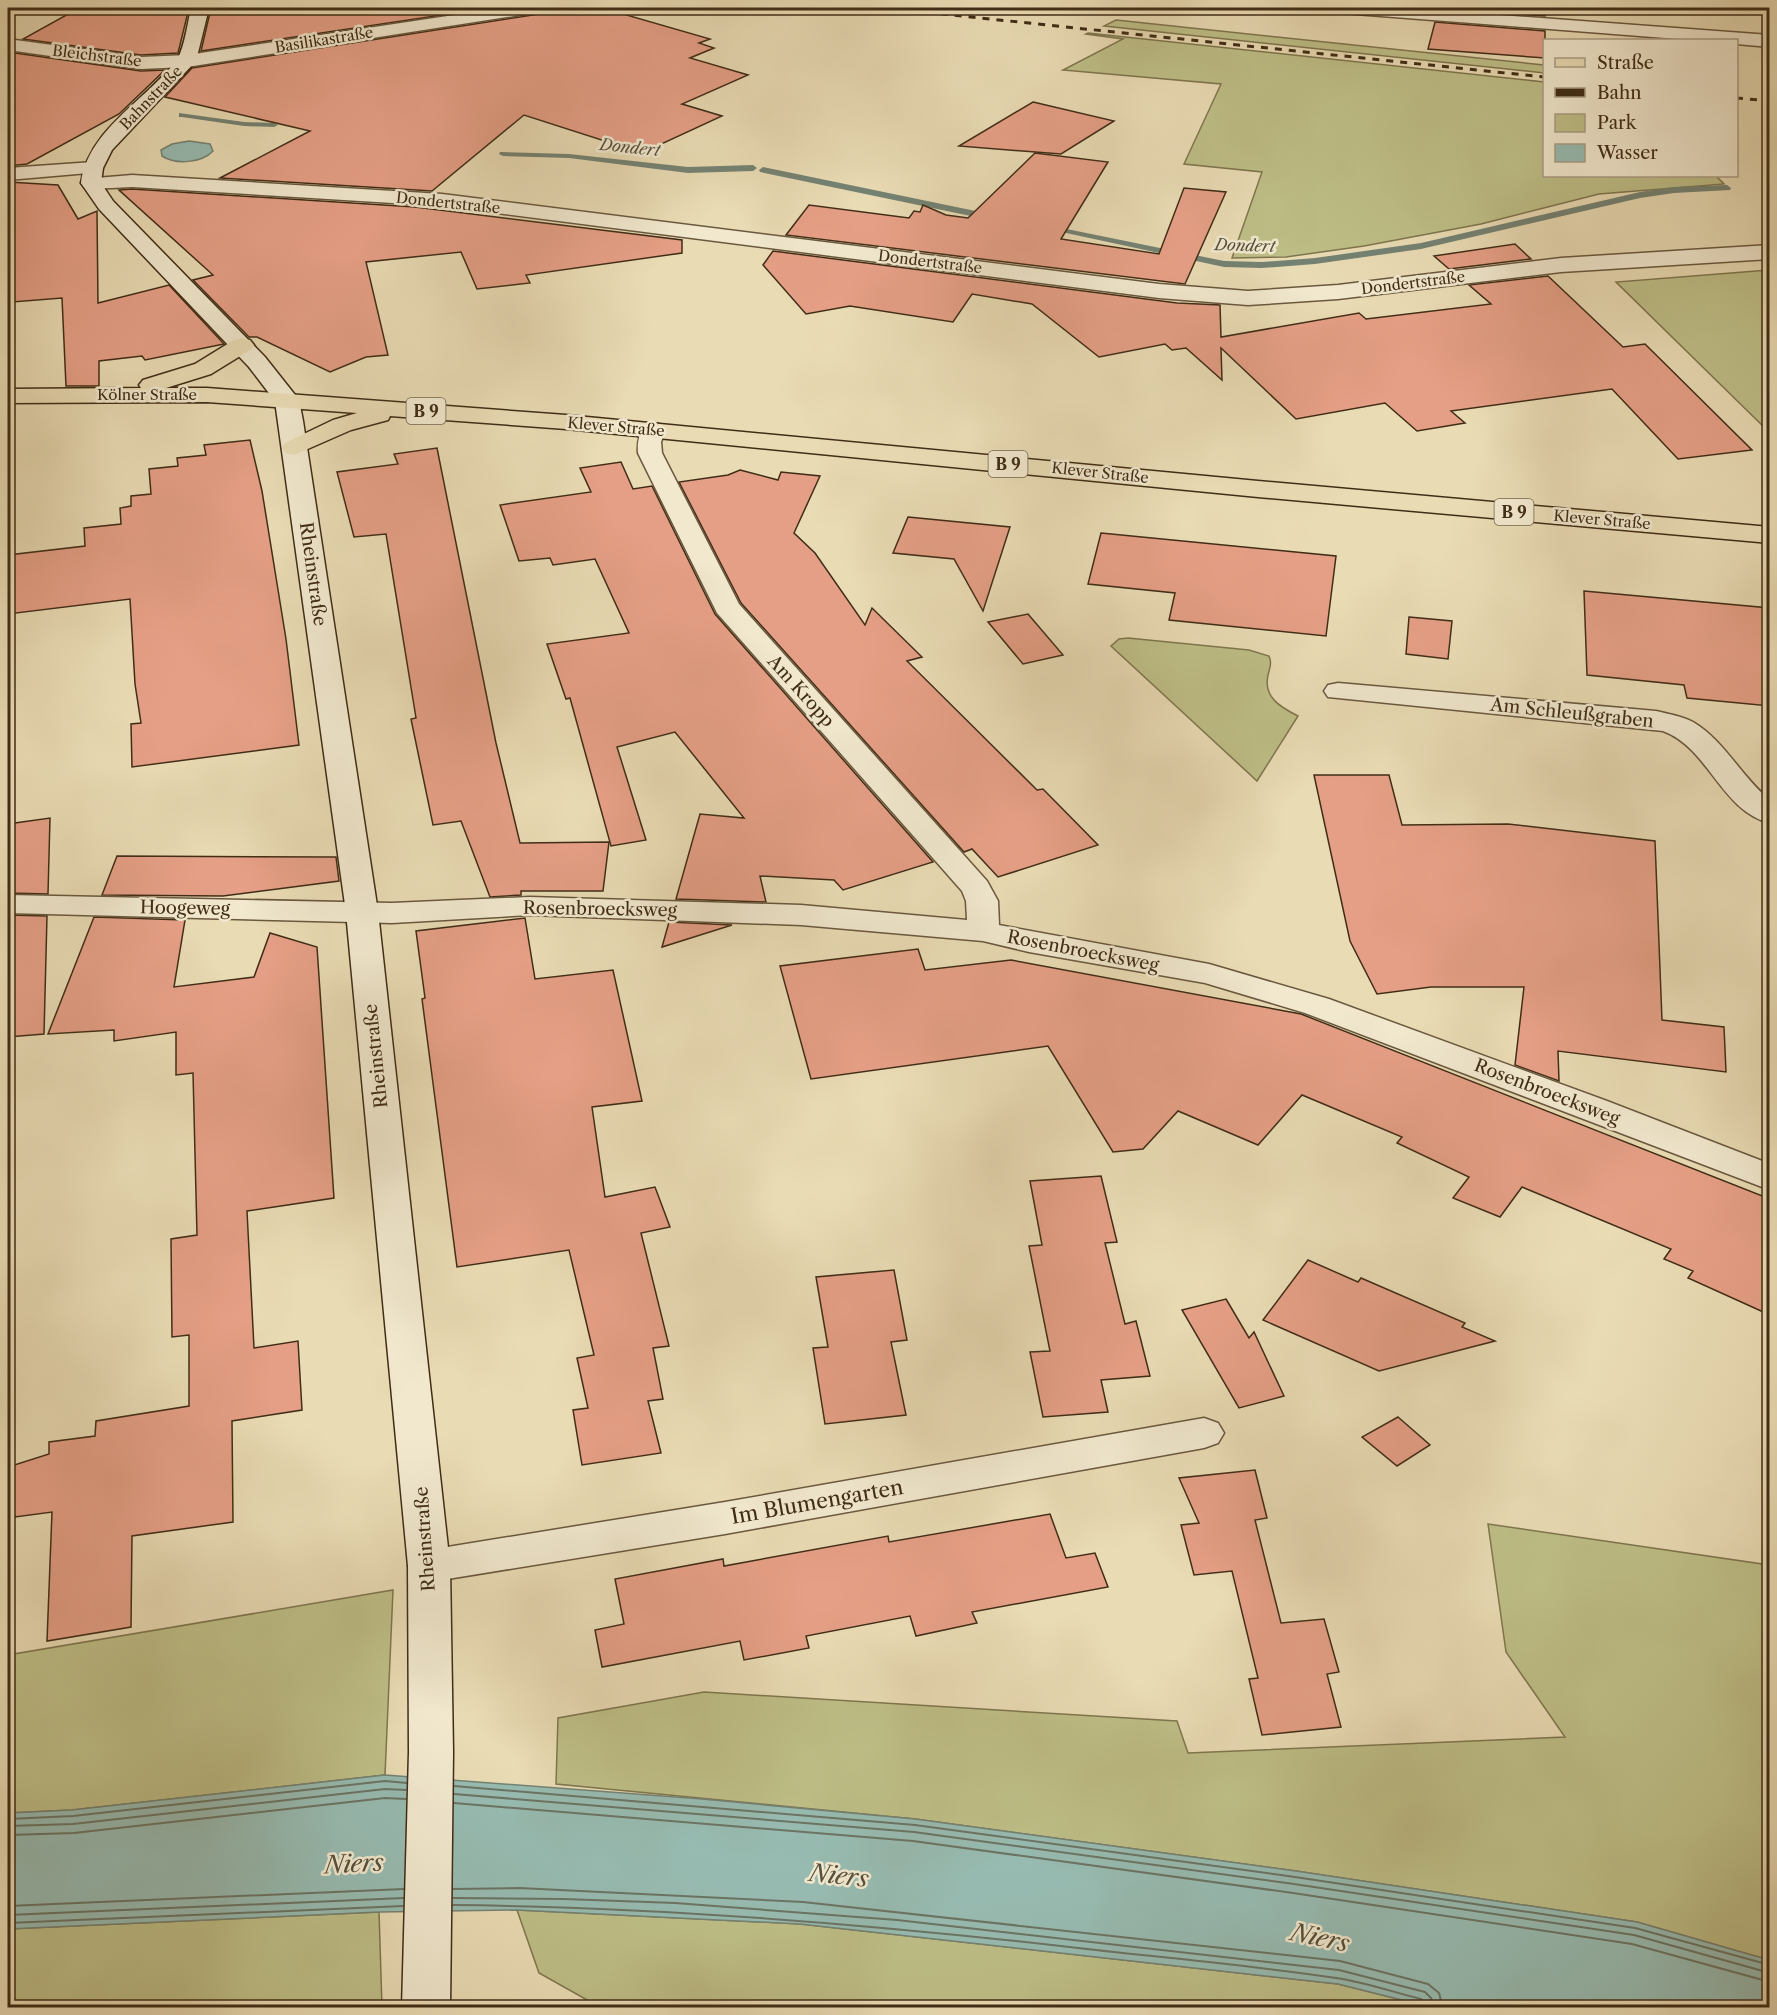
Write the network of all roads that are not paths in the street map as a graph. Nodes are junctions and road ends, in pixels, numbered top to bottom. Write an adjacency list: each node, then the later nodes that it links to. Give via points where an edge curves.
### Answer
1 (200, 8): 6 (street, Bahnstraße)
2 (533, 8): 6 (street, Basilikastraße)
3 (1342, 8): 4 (street)
4 (1770, 41)
5 (8, 45): 6 (street, Bleichstraße, via 141,63)
6 (187, 61): 8 (street, Bahnstraße, via 103,148)
7 (8, 174): 8 (street, Dondertstraße)
8 (92, 176): 9 (street, Dondertstraße, via 442,200 1159,291 1248,298 1338,292 1561,265); 10 (street, via 106,205)
9 (1770, 252)
10 (242, 345): 12 (main road, via 203,369); 13 (street)
11 (8, 396): 12 (main road, Kölner Straße / B 9)
12 (108, 396): 13 (main road, Kölner Straße / B 9, via 207,395)
13 (287, 400): 14 (main road, Klever Straße / B 9); 16 (street, Rheinstraße)
14 (404, 410): 15 (main road, Klever Straße / B 9); 16 (main road, via 342,425)
15 (654, 430): 17 (main road, Klever Straße / B 9); 22 (street, Am Kropp, via 650,453 727,607 976,888 982,901)
16 (294, 448): 21 (street, Rheinstraße)
17 (1770, 535)
18 (1338, 691): 19 (street, Am Schleußgraben, via 1656,720 1682,728 1702,743 1734,784)
19 (1770, 814)
20 (8, 904): 21 (street, Hoogeweg)
21 (362, 912): 22 (street, Rosenbroecksweg, via 392,914 530,906 730,912 813,915); 25 (street, Rheinstraße)
22 (983, 932): 23 (street, Rosenbroecksweg, via 1209,974 1317,1006)
23 (1770, 1178)
24 (1204, 1433): 25 (street, Im Blumengarten)
25 (429, 1566): 26 (street, Rheinstraße, via 431,1752)
26 (426, 1996)

